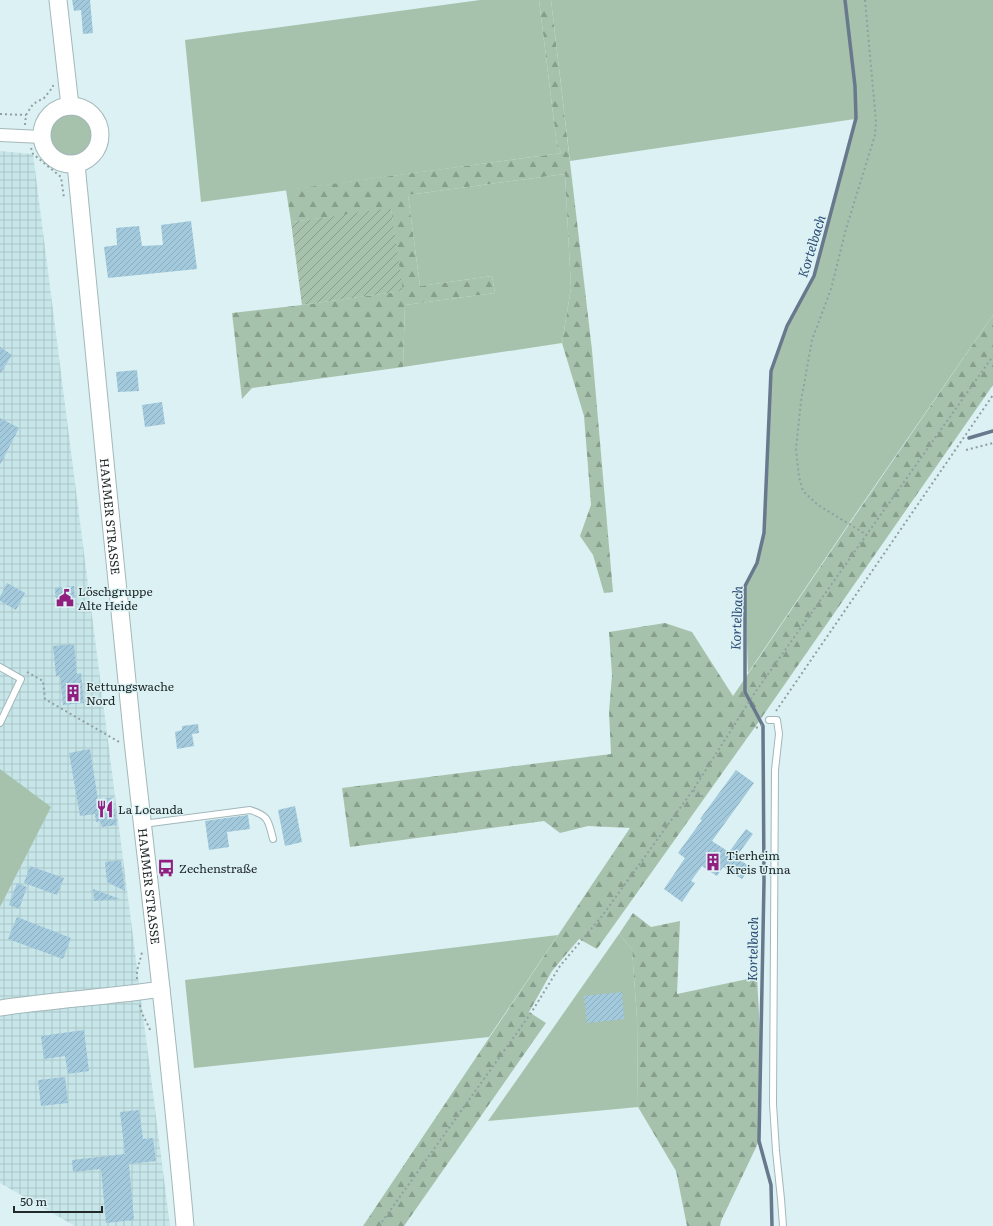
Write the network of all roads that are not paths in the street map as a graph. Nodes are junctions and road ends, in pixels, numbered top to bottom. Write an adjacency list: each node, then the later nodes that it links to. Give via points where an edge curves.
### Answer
1 (58, 0): 2 (main road)
2 (70, 106): 4 (main road, via 53,113 45,124); 5 (main road, via 84,110 95,119 99,127 100,137 93,155)
3 (0, 135): 4 (street)
4 (42, 137): 5 (main road, via 45,149 53,158 64,164)
5 (76, 164): 9 (main road, HAMMER STRASSE)
6 (0, 667): 8 (lane, via 21,679)
7 (769, 720): 14 (lane, via 777,720 779,734 775,770 773,1104)
8 (0, 723)
9 (142, 824): 10 (lane, via 250,810 265,816); 11 (main road, HAMMER STRASSE)
10 (274, 839)
11 (162, 989): 12 (street); 13 (main road, HAMMER STRASSE)
12 (0, 1008)
13 (185, 1226)
14 (783, 1226)

